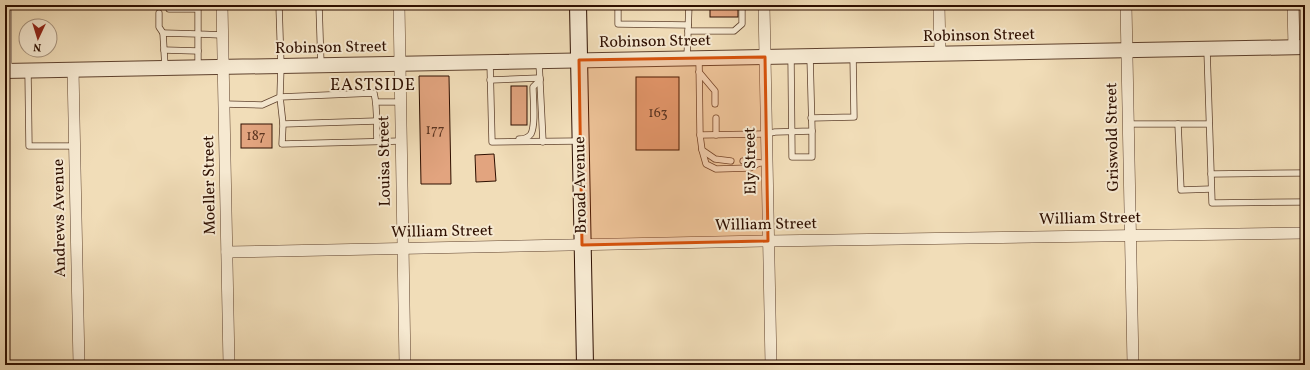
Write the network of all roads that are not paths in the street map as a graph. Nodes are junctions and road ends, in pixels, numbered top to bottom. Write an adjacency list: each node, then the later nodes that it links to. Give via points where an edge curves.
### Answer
1 (6, 5): 42 (street)
2 (222, 5): 19 (street, Moeller Street)
3 (279, 5): 36 (lane)
4 (318, 5): 35 (lane)
5 (399, 5): 34 (street, Louisa Street)
6 (578, 5): 31 (main road, Broad Avenue)
7 (618, 5): 16 (lane, via 618,24)
8 (689, 5): 16 (lane)
9 (742, 5): 16 (lane, via 742,24 734,31)
10 (764, 5): 29 (street, Ely Street)
11 (939, 5): 25 (street)
12 (1126, 5): 24 (street, Griswold Street)
13 (1293, 5): 20 (street)
14 (169, 9): 18 (lane, via 198,9)
15 (159, 13): 17 (lane, via 159,27)
16 (688, 28): 30 (lane)
17 (163, 34): 18 (lane); 22 (lane)
18 (198, 34): 19 (lane); 23 (lane)
19 (222, 35): 38 (street, Moeller Street)
20 (1299, 48): 21 (street, Robinson Street)
21 (1207, 49): 24 (street, Robinson Street); 57 (lane)
22 (164, 50): 23 (lane); 39 (lane)
23 (198, 51): 37 (lane)
24 (1127, 51): 25 (street, Robinson Street); 55 (street, Griswold Street)
25 (940, 53): 26 (street, Robinson Street)
26 (853, 55): 28 (street, Robinson Street); 52 (lane, via 854,117)
27 (791, 56): 28 (street, Robinson Street); 29 (street, Robinson Street); 58 (lane)
28 (810, 56): 52 (lane)
29 (765, 57): 30 (street, Robinson Street); 60 (street, Ely Street)
30 (693, 58): 31 (street, Robinson Street); 43 (lane)
31 (579, 60): 32 (street, Robinson Street); 65 (main road, Broad Avenue)
32 (539, 61): 33 (street, Robinson Street); 44 (lane)
33 (490, 62): 34 (street, Robinson Street); 45 (lane)
34 (400, 63): 35 (street, Robinson Street); 48 (street, Louisa Street)
35 (321, 65): 36 (street, Robinson Street)
36 (281, 66): 38 (street, Robinson Street); 46 (lane)
37 (198, 67): 38 (street, Robinson Street); 39 (street, Robinson Street)
38 (223, 67): 49 (street, Moeller Street)
39 (165, 68): 41 (street, Robinson Street)
40 (28, 70): 41 (street, Robinson Street); 42 (street, Robinson Street); 68 (lane, via 29,146)
41 (73, 70): 68 (street, Andrews Avenue)
42 (5, 71)
43 (699, 72): 50 (lane, via 715,91); 61 (lane)
44 (540, 79): 45 (lane); 66 (lane, via 533,88 533,124 530,134 525,138); 67 (lane)
45 (490, 80): 66 (lane, via 492,142)
46 (280, 97): 47 (lane, via 374,93); 49 (lane, via 262,105); 54 (lane)
47 (377, 102): 48 (lane); 53 (lane)
48 (400, 102): 64 (street, Louisa Street)
49 (224, 104): 82 (street, Moeller Street)
50 (715, 104)
51 (716, 118): 62 (lane)
52 (811, 118): 59 (lane)
53 (376, 121): 54 (lane); 63 (lane)
54 (283, 124): 63 (lane, via 282,144)
55 (1129, 124): 56 (lane); 78 (street, Griswold Street)
56 (1178, 124): 57 (lane); 75 (lane, via 1181,190)
57 (1209, 124): 74 (lane)
58 (792, 132): 59 (lane); 59 (lane, via 792,157 812,157); 60 (lane)
59 (812, 132)
60 (766, 134): 62 (lane); 72 (street, Ely Street)
61 (700, 135): 62 (lane); 69 (lane)
62 (716, 135)
63 (377, 141): 64 (lane)
64 (401, 141): 81 (street, Louisa Street)
65 (580, 141): 67 (lane); 80 (main road, Broad Avenue)
66 (503, 142): 67 (lane)
67 (543, 142)
68 (75, 146): 83 (street, Andrews Avenue)
69 (702, 150): 70 (lane, via 715,159); 72 (lane, via 706,164 716,169 750,168)
70 (731, 161)
71 (743, 161): 72 (lane)
72 (763, 163): 79 (street, Ely Street)
73 (1301, 173): 74 (lane)
74 (1211, 174): 75 (lane)
75 (1211, 189): 76 (lane, via 1212,203)
76 (1302, 202)
77 (1305, 233): 78 (street, William Street)
78 (1131, 235): 79 (street, William Street); 88 (street, Griswold Street)
79 (768, 241): 80 (street, William Street); 87 (street, Ely Street)
80 (582, 245): 81 (street, William Street); 86 (main road, Broad Avenue)
81 (403, 249): 82 (street, William Street); 85 (street, Louisa Street)
82 (227, 252): 84 (street, Moeller Street)
83 (79, 365)
84 (229, 365)
85 (405, 365)
86 (585, 365)
87 (771, 365)
88 (1133, 365)

